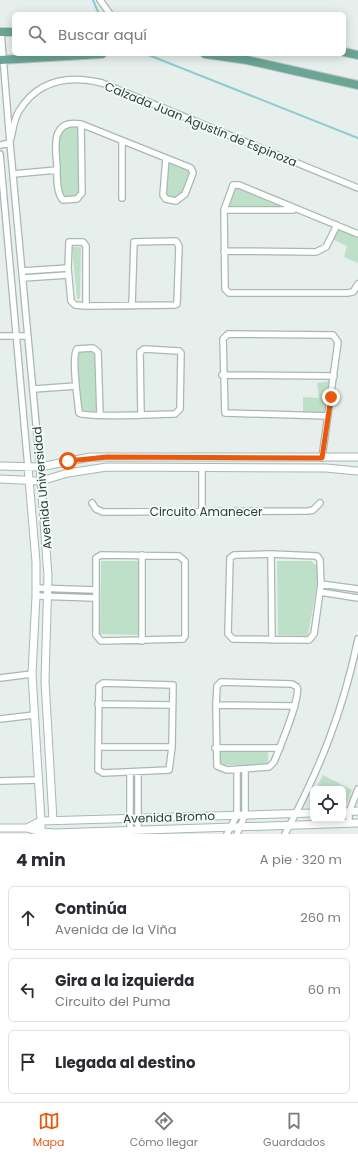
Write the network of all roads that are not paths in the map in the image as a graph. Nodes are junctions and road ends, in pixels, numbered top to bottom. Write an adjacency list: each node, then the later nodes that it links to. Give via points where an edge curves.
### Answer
1 (100, 0): 2 (street)
2 (109, 12)
3 (1, 32): 4 (main road); 9 (street, Avenida Universidad)
4 (12, 32)
5 (346, 52): 6 (main road)
6 (358, 55)
7 (69, 56): 9 (main road)
8 (218, 56): 10 (main road)
9 (2, 60): 14 (street, Avenida Universidad)
10 (358, 85)
11 (41, 89): 14 (street, Avenida Universidad, via 29,97 18,112); 20 (street, Calzada Juan Agustín de Espinoza, via 68,79 102,83)
12 (81, 124): 13 (street); 18 (street, via 70,123 62,127 58,133 55,141); 18 (street, via 82,187 79,198 68,201 61,198)
13 (122, 141): 17 (street); 21 (street)
14 (10, 143): 15 (street); 19 (street, Avenida Universidad)
15 (0, 145)
16 (0, 154): 35 (street, Avenida Universidad)
17 (166, 158): 17 (street, via 193,170 185,194 176,201 166,199 164,195)
18 (57, 170): 19 (street)
19 (13, 174): 28 (street, Avenida Universidad)
20 (358, 188)
21 (122, 198)
22 (224, 210): 23 (street); 23 (street, via 230,191 236,184); 26 (street)
23 (296, 210): 24 (street)
24 (337, 225): 25 (street); 26 (street, via 326,246 316,252)
25 (358, 234)
26 (224, 251): 31 (street, via 225,289 230,293 347,293 353,292)
27 (68, 268): 28 (street); 29 (street); 32 (street, via 68,244 83,242 86,246)
28 (22, 271): 30 (street, Avenida Universidad)
29 (68, 275): 30 (street); 32 (street, via 71,301 75,305)
30 (23, 278): 36 (street, Avenida Universidad)
31 (358, 284)
32 (86, 306): 33 (street)
33 (132, 306): 33 (street, via 177,304 179,246 176,241 134,242)
34 (0, 336): 35 (street)
35 (16, 336): 36 (street); 49 (street, Avenida Universidad)
36 (28, 336): 40 (street, Avenida Universidad)
37 (222, 375): 38 (street); 38 (street, via 223,339 228,334 334,335 338,342); 43 (street, via 223,411 226,415)
38 (334, 376): 43 (street)
39 (76, 386): 40 (street); 41 (street, via 80,414); 41 (street, via 75,351 93,348 98,352)
40 (34, 389): 50 (street, Avenida Universidad)
41 (100, 415): 42 (street)
42 (141, 415): 42 (street, via 175,414 179,411 179,351 144,349 140,352)
43 (328, 416): 46 (street)
44 (171, 456): 45 (street); 50 (street, via 90,457); 51 (street)
45 (252, 456): 46 (street); 53 (street)
46 (322, 458): 47 (street)
47 (358, 458): 54 (street, via 355,464)
48 (0, 466): 49 (street)
49 (28, 467): 50 (street); 56 (street, Avenida Universidad)
50 (40, 467): 57 (street, Avenida Universidad)
51 (171, 468): 52 (street); 57 (street, via 87,469)
52 (202, 468): 53 (street); 60 (street)
53 (252, 468): 54 (street, via 338,468)
54 (357, 472)
55 (0, 479): 56 (street)
56 (29, 480): 57 (street); 64 (street, Avenida Universidad)
57 (41, 481): 65 (street, Avenida Universidad)
58 (92, 503): 60 (street, Circuito Amanecer, via 96,509 103,512)
59 (320, 503): 60 (street, Circuito Amanecer, via 308,511)
60 (202, 512)
61 (271, 554): 63 (street, via 317,556 320,560); 74 (street); 74 (street, via 234,555 230,558 228,634 233,639)
62 (142, 555): 67 (street, via 98,556); 75 (street); 75 (street, via 179,556 185,561 186,636 179,640)
63 (321, 584): 66 (street); 68 (street)
64 (36, 588): 65 (street); 69 (street, Avenida Universidad)
65 (48, 588): 67 (street); 70 (street, Avenida Universidad)
66 (358, 589)
67 (96, 590): 71 (street)
68 (320, 592): 72 (street); 74 (street, via 312,638 306,641)
69 (36, 596): 70 (street); 76 (street, Avenida Universidad)
70 (48, 596): 71 (street); 102 (street, Avenida Universidad, via 45,681)
71 (95, 598): 75 (street, via 96,635 101,641)
72 (358, 598)
73 (358, 639): 98 (street, via 336,724)
74 (272, 640)
75 (142, 641)
76 (32, 674): 77 (street); 82 (street, Avenida Universidad)
77 (0, 678)
78 (98, 704): 79 (street); 79 (street, via 99,686 103,683 170,684 174,688); 84 (street)
79 (172, 705): 85 (street)
80 (216, 705): 81 (street); 81 (street, via 217,686 221,682 229,682 292,684 299,692); 86 (street)
81 (295, 706): 87 (street)
82 (34, 715): 83 (street); 92 (street, Avenida Universidad)
83 (0, 718)
84 (98, 747): 85 (street); 90 (street, via 100,772)
85 (172, 747): 91 (street, via 169,770)
86 (215, 748): 87 (street); 88 (street, via 216,766 220,769)
87 (280, 748): 89 (street, via 269,767)
88 (237, 770): 89 (street); 99 (street)
89 (245, 770): 99 (street)
90 (130, 772): 91 (street); 100 (street)
91 (138, 772): 101 (street)
92 (38, 780): 93 (street); 103 (street, Avenida Universidad)
93 (0, 781)
94 (358, 789): 95 (street)
95 (346, 812): 96 (street); 104 (street)
96 (358, 812): 104 (street)
97 (310, 813): 98 (street, Avenida Bromo)
98 (296, 814): 99 (street, Avenida Bromo); 106 (street)
99 (241, 815): 101 (street, Avenida Bromo); 107 (street); 108 (street)
100 (130, 818): 101 (street, Avenida Bromo); 102 (street, Avenida Bromo); 112 (street)
101 (138, 818): 111 (street)
102 (53, 820): 103 (street, Avenida Bromo); 114 (street, Avenida Universidad)
103 (41, 821): 110 (street, Avenida Bromo); 113 (street, Avenida Universidad)
104 (350, 823): 105 (street, Avenida Bromo); 106 (street, Avenida Bromo)
105 (358, 823)
106 (290, 825): 108 (street, Avenida Bromo); 117 (street)
107 (232, 827): 108 (street, Avenida Bromo); 111 (street, Avenida Bromo); 115 (street)
108 (241, 827): 116 (street)
109 (0, 828): 110 (street, Avenida Bromo)
110 (28, 828): 113 (street, Avenida Bromo)
111 (138, 830): 112 (street, Avenida Bromo)
112 (130, 831): 114 (street, Avenida Bromo)
113 (41, 833): 114 (street, Avenida Bromo)
114 (54, 834)
115 (227, 834)
116 (236, 834)
117 (285, 834)

